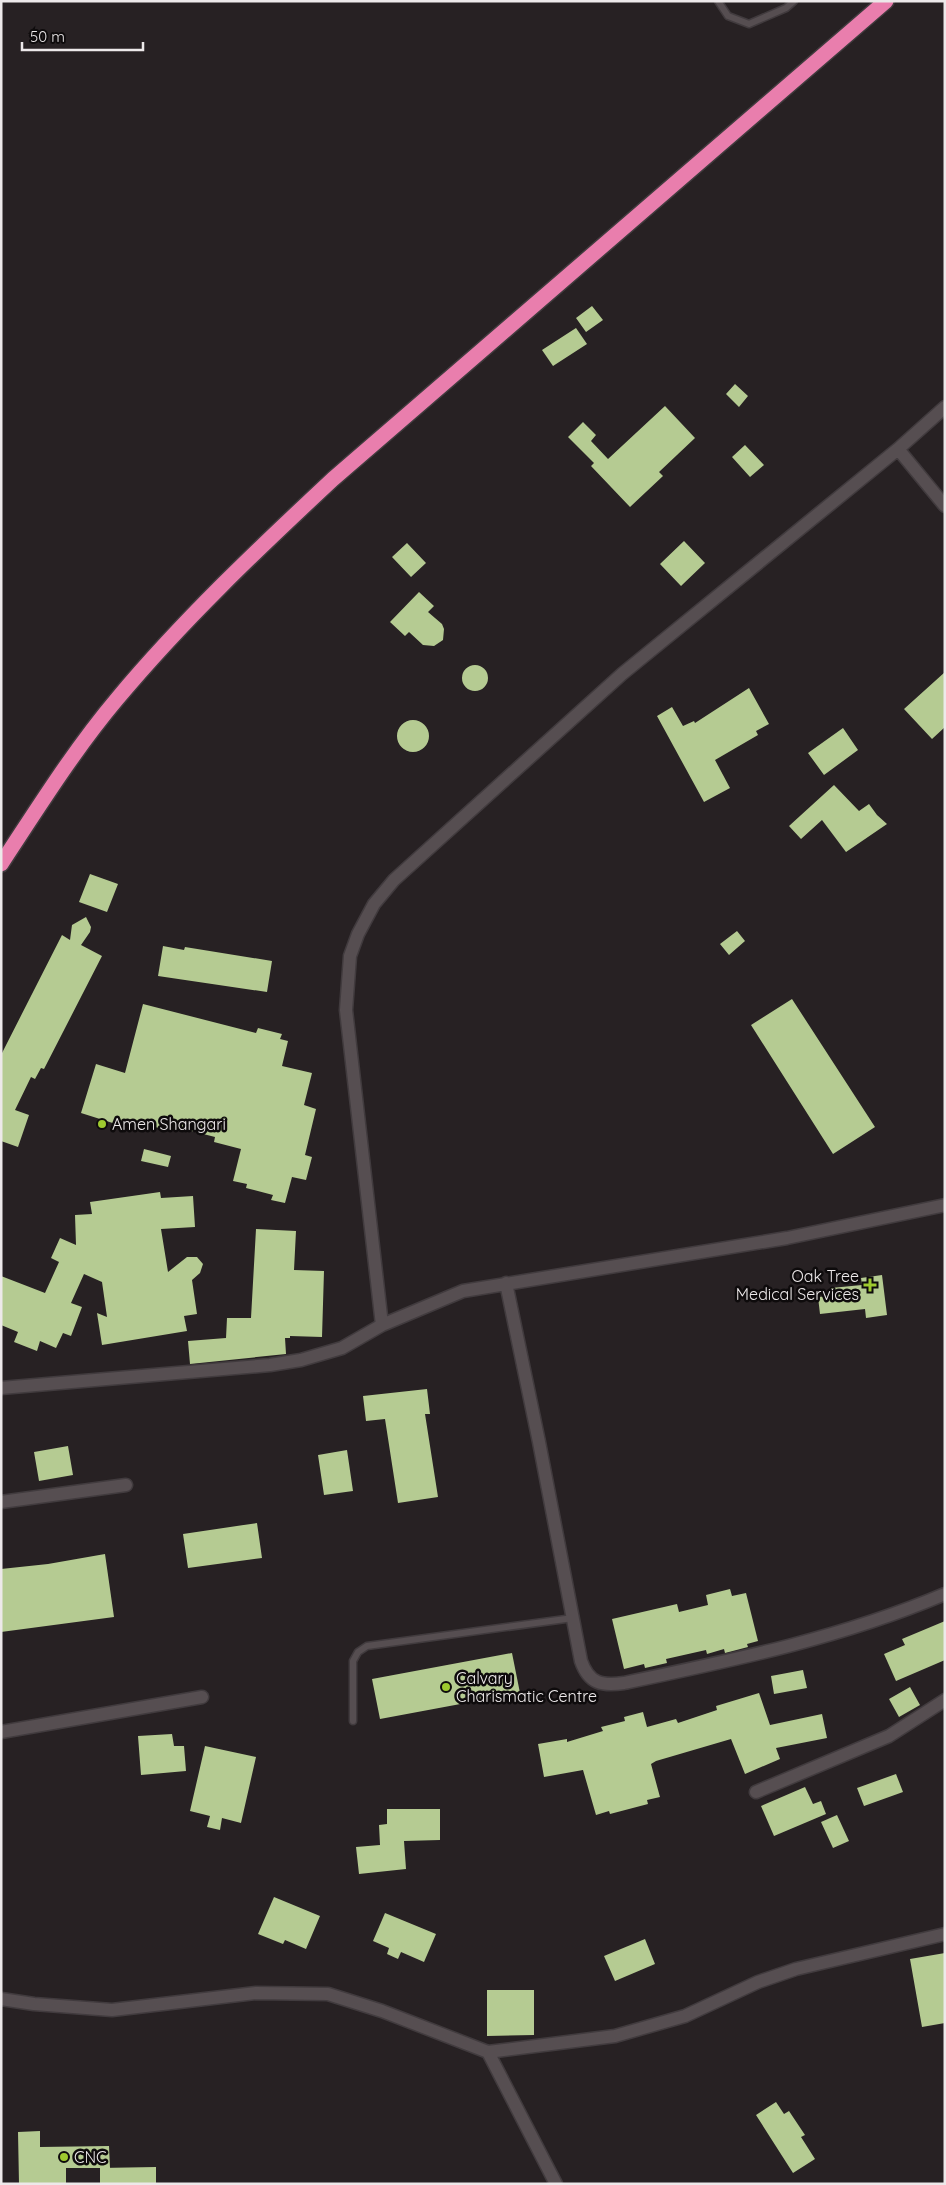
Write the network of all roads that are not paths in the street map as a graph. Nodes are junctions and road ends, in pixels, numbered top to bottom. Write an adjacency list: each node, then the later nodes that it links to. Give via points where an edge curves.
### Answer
1 (718, 1): 5 (lane, via 728,16 749,24)
2 (781, 1): 5 (lane)
3 (794, 1): 5 (lane)
4 (886, 1): 9 (highway, via 333,479 252,555 117,700 73,757)
5 (786, 8)
6 (945, 407): 7 (street)
7 (898, 449): 8 (street); 12 (street, via 622,674 394,880 374,904 350,956 346,1010)
8 (945, 506)
9 (1, 864)
10 (945, 1205): 11 (street, via 787,1238)
11 (506, 1283): 12 (street, via 463,1291); 17 (street)
12 (382, 1325): 13 (street, via 342,1348 301,1360)
13 (1, 1388)
14 (126, 1485): 15 (street)
15 (1, 1502)
16 (945, 1594): 17 (street, via 817,1640 607,1686 596,1682 585,1672)
17 (573, 1618): 20 (lane, via 367,1646 358,1652 354,1661)
18 (202, 1697): 21 (street)
19 (945, 1700): 22 (street, via 889,1736)
20 (353, 1722)
21 (1, 1732)
22 (756, 1792)
23 (945, 1934): 25 (street, via 796,1969 758,1982 685,2016 615,2036)
24 (1, 1999): 25 (street, via 112,2010 256,1993 328,1994)
25 (488, 2052): 26 (street)
26 (556, 2184)

